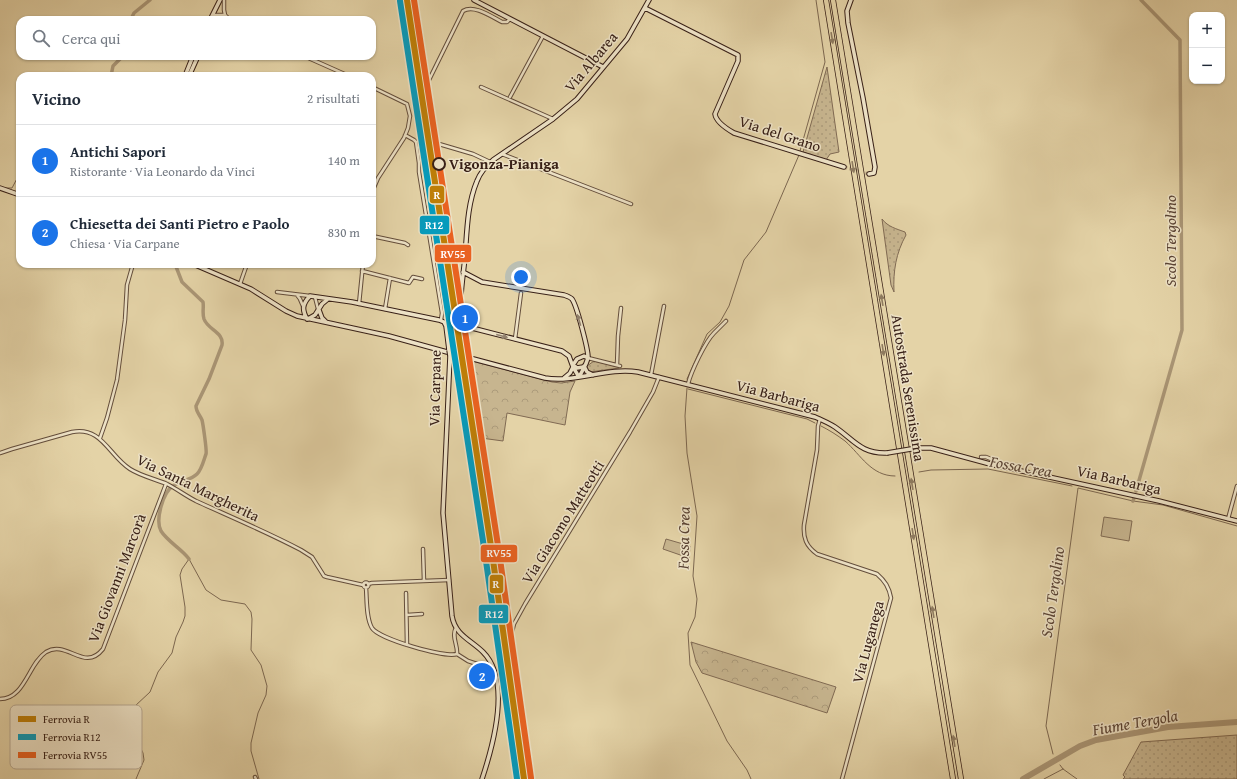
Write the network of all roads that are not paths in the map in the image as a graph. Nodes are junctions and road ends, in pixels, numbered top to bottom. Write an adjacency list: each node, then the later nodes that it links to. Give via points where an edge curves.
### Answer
1 (220, 0): 9 (street)
2 (224, 0): 10 (street)
3 (474, 0): 11 (street)
4 (649, 0): 8 (street, Via Albarea)
5 (826, 0): 99 (highway, Autostrada Serenissima, one-way to 99)
6 (833, 0): 100 (highway, Autostrada Serenissima, one-way to 6)
7 (851, 0): 28 (street, via 847,11 848,23 875,167 874,173)
8 (645, 8): 16 (street, Via Albarea, via 627,39); 27 (street, Via del Grano, via 738,55 738,61 715,114 717,120 725,127 734,133)
9 (213, 15): 10 (street)
10 (225, 15)
11 (510, 19): 12 (street); 26 (street, via 502,22 473,9 463,11 428,84 435,140 439,144)
12 (543, 36): 16 (street); 22 (street)
13 (191, 60): 17 (street)
14 (197, 60): 18 (street)
15 (313, 60): 19 (street)
16 (603, 67): 23 (street, Via Albarea, via 577,99)
17 (187, 72)
18 (191, 72)
19 (340, 72)
20 (481, 88): 23 (street)
21 (376, 89): 24 (street, via 407,104 410,122)
22 (510, 97)
23 (553, 119): 25 (street, Via Albarea)
24 (405, 135): 29 (street); 58 (street, Via Carpane, via 416,142)
25 (502, 154): 26 (street, Via Albarea); 32 (street)
26 (490, 162): 40 (street, via 480,174 472,197)
27 (844, 167)
28 (869, 174)
29 (376, 183)
30 (2, 188): 31 (street)
31 (16, 194)
32 (631, 204)
33 (376, 237): 34 (street)
34 (408, 245)
35 (132, 268): 74 (street, via 126,285 125,320 118,378)
36 (202, 268): 43 (street)
37 (246, 268): 43 (street)
38 (362, 268): 39 (street)
39 (362, 271): 41 (street); 50 (street)
40 (463, 272): 61 (street, one-way to 61, via 461,303 464,326); 64 (street, one-way to 40, via 577,311 571,298 482,282)
41 (390, 278): 42 (street, via 409,283 413,277); 54 (street)
42 (422, 278)
43 (240, 284): 56 (street)
44 (277, 292): 46 (street)
45 (521, 293): 61 (street)
46 (297, 294): 47 (street); 52 (street)
47 (310, 296): 48 (street); 52 (street)
48 (315, 297): 49 (street); 55 (street)
49 (329, 299): 50 (street); 55 (street)
50 (359, 304): 54 (street)
51 (664, 306): 68 (street)
52 (303, 308): 56 (street, via 301,313); 57 (street)
53 (622, 308): 64 (street, via 618,336 619,366)
54 (385, 309): 58 (street)
55 (318, 310): 57 (street); 60 (street)
56 (294, 315): 57 (street)
57 (307, 319): 60 (street)
58 (441, 320): 62 (street, Via Carpane, via 446,326)
59 (726, 321): 72 (street, via 714,332)
60 (327, 323): 62 (street)
61 (516, 339): 65 (street, via 562,351 569,356)
62 (448, 350): 83 (street, Via Carpane, bridge, via 450,356 443,501)
63 (466, 357): 71 (street, Via Barbariga, via 545,378)
64 (588, 358): 65 (street, via 579,357); 66 (street)
65 (573, 366): 66 (street); 69 (street); 71 (street)
66 (584, 366): 67 (street, via 586,371); 69 (street)
67 (593, 375): 68 (street, Via Barbariga, via 629,370); 69 (street, Via Barbariga)
68 (650, 375): 70 (street, Via Barbariga)
69 (579, 377): 71 (street, Via Barbariga)
70 (659, 377): 72 (street, Via Barbariga); 97 (street, Via Giacomo Matteotti, via 630,432 512,629)
71 (563, 379)
72 (688, 384): 73 (street, Via Barbariga)
73 (820, 419): 77 (street, Via Barbariga, bridge, via 874,453 931,448); 98 (street, Via Luganega, via 804,532 806,542 817,554 877,574 889,588 891,598)
74 (100, 438): 75 (street, via 84,431 75,431); 78 (street, Via Santa Margherita, via 131,470)
75 (0, 453)
76 (980, 457): 77 (street, Via Barbariga, via 996,461)
77 (995, 465): 80 (street, Via Barbariga)
78 (167, 484): 86 (street, Via Santa Margherita, via 307,553 324,576); 95 (street, Via Giovanni Marcorà, via 103,649 97,655 86,658 63,649 51,650 40,658 15,694 8,698)
79 (1237, 486): 80 (street)
80 (1228, 519): 81 (street, Via Barbariga)
81 (1237, 522)
82 (423, 549): 84 (street)
83 (449, 580): 84 (street, Via Santa Margherita); 91 (street, Via Carpane, via 452,616)
84 (424, 581): 85 (street, Via Santa Margherita)
85 (368, 584): 86 (street, Via Santa Margherita); 87 (street)
86 (363, 585): 87 (street)
87 (366, 588): 92 (street, via 369,619 373,630)
88 (406, 594): 90 (street)
89 (422, 614): 90 (street)
90 (407, 615): 92 (street)
91 (456, 628): 93 (street, Via Carpane, via 454,635); 96 (street, via 464,638 484,652 497,680 495,725)
92 (407, 645): 93 (street, via 441,654)
93 (457, 654): 94 (street)
94 (486, 667)
95 (0, 698)
96 (482, 779)
97 (531, 779)
98 (842, 779)
99 (953, 779)
100 (961, 779)

